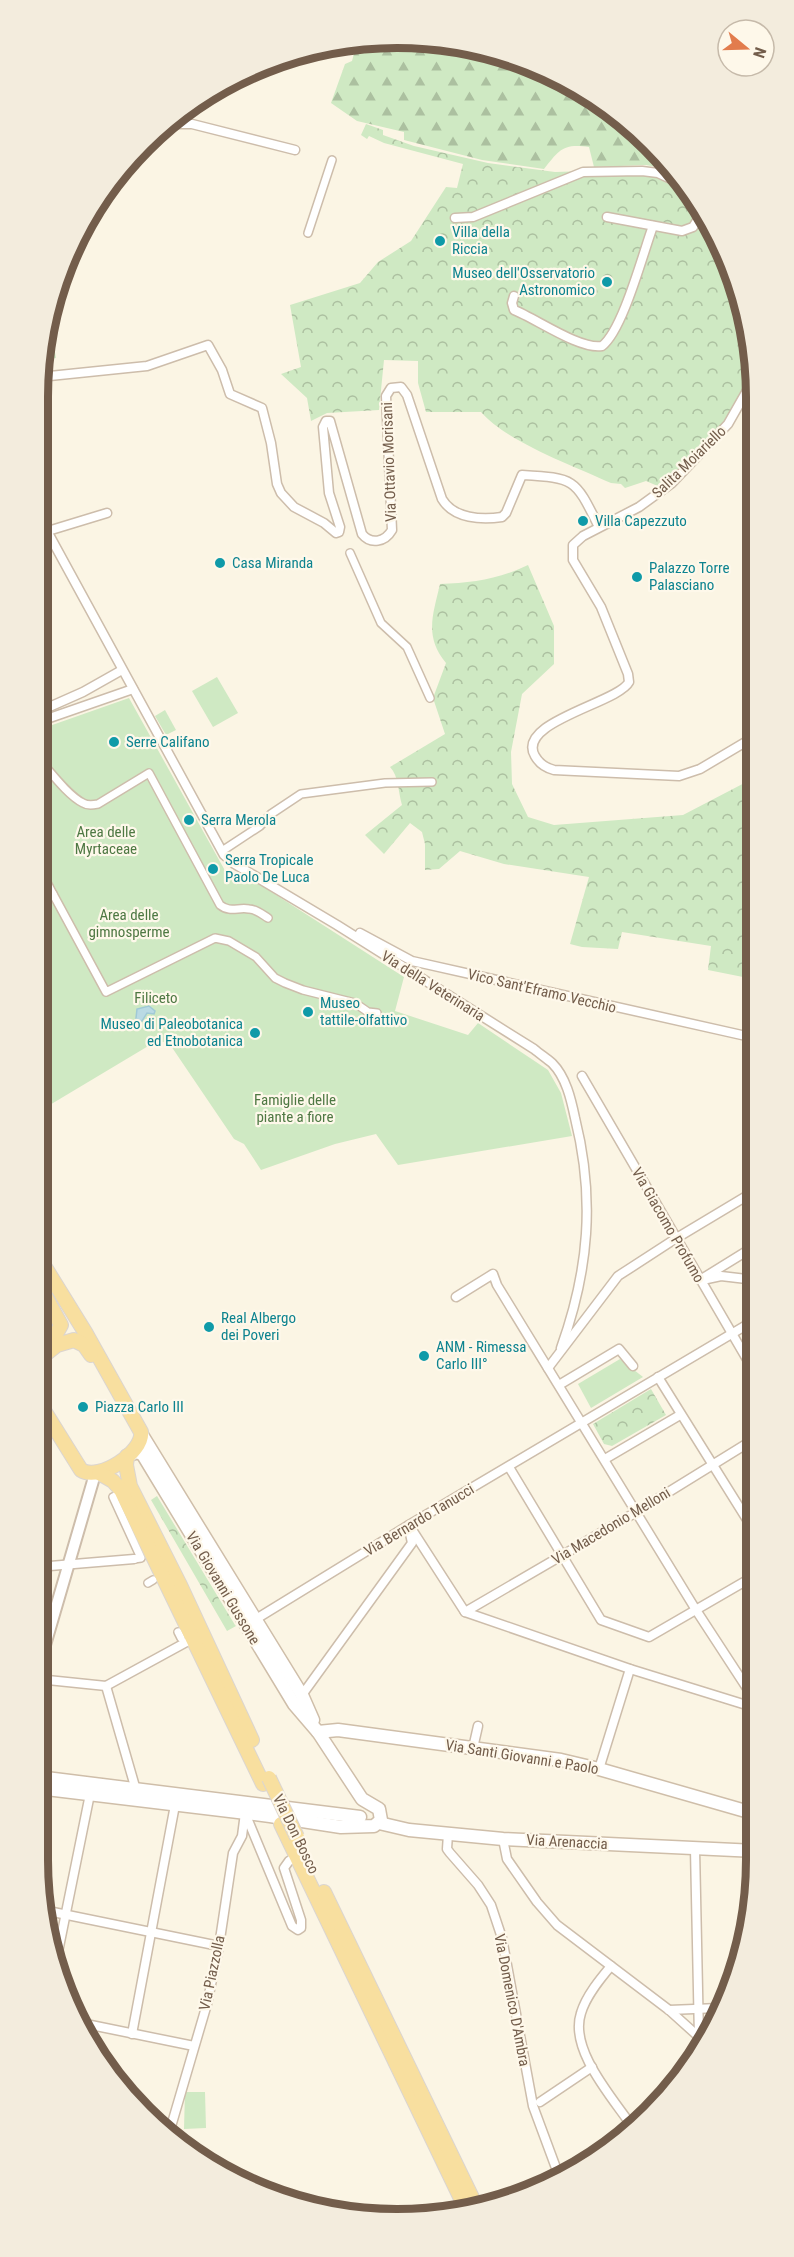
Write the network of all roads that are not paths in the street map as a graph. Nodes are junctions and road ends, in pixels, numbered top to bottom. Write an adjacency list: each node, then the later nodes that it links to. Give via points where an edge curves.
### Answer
1 (180, 124): 2 (street)
2 (295, 150)
3 (332, 160): 9 (street)
4 (668, 178): 6 (street, via 650,172 583,172 473,217)
5 (607, 217): 8 (street)
6 (455, 218)
7 (698, 221): 8 (street, via 687,230 678,231)
8 (653, 226): 10 (street, via 621,316 602,346 591,346 554,331 514,309)
9 (308, 233)
10 (514, 296)
11 (49, 376): 14 (street, Via Ottavio Morisani, via 152,366 208,345 230,394 262,408 281,493 294,507 336,533 340,527 329,493 323,427 327,420 332,424 363,536 373,541 382,540 392,530 386,396 388,390 398,386 406,392 442,500 451,510 463,516 502,517 522,475 559,477 579,490)
12 (746, 393): 14 (street, Salita Moiariello, via 728,424 672,483 644,504)
13 (107, 513): 15 (street)
14 (599, 527): 23 (street, Salita Moiariello, via 578,540 572,552 601,608 629,682 625,688 539,733 533,744 538,760 554,770 679,776 700,769)
15 (48, 531)
16 (48, 533): 18 (street, Via della Veterinaria)
17 (350, 553): 20 (street, via 381,623 407,647)
18 (123, 670): 19 (street, Via della Veterinaria); 21 (street)
19 (133, 689): 22 (street); 26 (street, Via della Veterinaria)
20 (430, 698)
21 (48, 712)
22 (48, 714)
23 (746, 743)
24 (48, 769): 30 (street, via 70,793 90,805 149,773 220,905 236,911 249,909)
25 (432, 782): 26 (street, via 387,783 301,794)
26 (222, 851): 31 (street, Via della Veterinaria, via 233,863)
27 (48, 884): 28 (street)
28 (53, 894): 29 (street); 32 (street, via 106,992 216,938 256,957 285,983)
29 (48, 897)
30 (268, 918)
31 (337, 925): 33 (street, Vico Sant'Eframo Vecchio, via 412,961); 46 (street, Via della Veterinaria, via 534,1049 553,1065 569,1092 581,1141 588,1234 576,1303)
32 (377, 1013)
33 (746, 1036)
34 (582, 1076): 36 (street, Via Giacomo Profumo)
35 (746, 1196): 36 (street)
36 (675, 1239): 40 (street, Via Giacomo Profumo); 46 (street, via 618,1276)
37 (746, 1252): 40 (street)
38 (48, 1272): 50 (main road)
39 (746, 1279): 40 (street, via 721,1276)
40 (700, 1280): 44 (street, Via Giacomo Profumo)
41 (456, 1297): 51 (street, via 493,1274)
42 (48, 1301): 45 (main road, via 61,1324)
43 (746, 1325): 44 (street, Via Bernardo Tanucci)
44 (732, 1332): 48 (street, Via Giacomo Profumo); 52 (street, Via Bernardo Tanucci)
45 (48, 1344)
46 (561, 1348): 51 (street)
47 (48, 1351): 50 (main road, via 74,1340 84,1345)
48 (746, 1356)
49 (633, 1365): 53 (street, via 619,1349)
50 (103, 1367): 59 (main road)
51 (548, 1368): 53 (street)
52 (658, 1377): 54 (street); 56 (street, Via Bernardo Tanucci)
53 (559, 1385): 56 (street)
54 (680, 1415): 62 (street); 63 (street)
55 (48, 1417): 57 (main road)
56 (583, 1422): 62 (street); 64 (street, Via Bernardo Tanucci)
57 (53, 1425): 58 (street); 65 (main road, via 81,1470)
58 (48, 1428)
59 (142, 1435): 61 (main road); 77 (main road, Via Giovanni Gussone)
60 (746, 1444): 63 (street, Via Macedonio Melloni)
61 (127, 1456): 65 (main road); 77 (main road, Via Giovanni Gussone, via 137,1452 143,1455); 91 (main road, Via Don Bosco, via 130,1486 180,1585)
62 (605, 1459): 67 (street)
63 (711, 1465): 67 (street, Via Macedonio Melloni); 68 (street)
64 (509, 1467): 69 (street, Via Bernardo Tanucci); 70 (street)
65 (97, 1473): 66 (main road, Via Don Bosco, via 113,1481); 72 (street)
66 (122, 1493): 71 (street, via 113,1497 141,1558); 79 (main road, Via Don Bosco)
67 (638, 1511): 70 (street, Via Macedonio Melloni); 75 (street)
68 (746, 1519)
69 (409, 1526): 76 (street); 77 (street, Via Bernardo Tanucci); 84 (street, via 412,1543)
70 (562, 1556): 75 (street, via 601,1620 649,1637); 76 (street, Via Macedonio Melloni)
71 (134, 1559): 72 (street)
72 (68, 1564): 73 (street); 78 (street)
73 (48, 1566)
74 (746, 1581): 75 (street)
75 (696, 1610): 83 (street)
76 (465, 1612): 80 (street)
77 (251, 1622): 84 (main road, Via Giovanni Gussone); 87 (main road, Via Giovanni Gussone, via 294,1704)
78 (48, 1634)
79 (184, 1637): 82 (street); 91 (main road, Via Don Bosco)
80 (630, 1669): 85 (street); 89 (street)
81 (48, 1680): 82 (street)
82 (106, 1686): 93 (street)
83 (746, 1687)
84 (302, 1695): 87 (main road, Via Giovanni Gussone)
85 (746, 1705)
86 (478, 1726): 88 (street)
87 (318, 1732): 88 (main road, Via Santi Giovanni e Paolo, via 342,1731); 96 (main road, Via Giovanni Gussone)
88 (473, 1748): 89 (main road, Via Santi Giovanni e Paolo)
89 (599, 1769): 97 (main road, Via Santi Giovanni e Paolo)
90 (48, 1778): 93 (main road)
91 (266, 1781): 105 (main road, Via Don Bosco, via 281,1824); 105 (main road, Via Don Bosco, bridge, via 297,1837)
92 (48, 1789): 94 (main road)
93 (136, 1790): 99 (main road)
94 (90, 1794): 95 (main road); 107 (street)
95 (175, 1804): 98 (main road); 108 (street)
96 (363, 1809): 98 (main road, via 341,1827); 99 (main road); 99 (main road, via 351,1807); 100 (main road, via 374,1826); 100 (main road, Via Giovanni Gussone, via 377,1807)
97 (746, 1811)
98 (244, 1813): 105 (street, via 292,1926 298,1930 301,1920 284,1868); 109 (street, Via Piazzolla, via 242,1836 233,1853)
99 (342, 1816)
100 (379, 1823): 101 (main road, Via Arenaccia)
101 (448, 1834): 102 (main road, Via Arenaccia); 124 (street, Via Domenico D'Ambra, via 447,1849 478,1885 502,1938 533,2106)
102 (503, 1839): 103 (main road, Via Arenaccia); 111 (street, via 507,1859 537,1902 557,1925)
103 (695, 1849): 104 (main road, Via Arenaccia); 112 (street)
104 (746, 1851)
105 (300, 1855): 125 (main road, Via Don Bosco); 126 (main road, Via Don Bosco)
106 (52, 1912): 107 (street)
107 (66, 1915): 108 (street); 110 (street)
108 (151, 1932): 109 (street); 117 (street)
109 (219, 1946): 119 (street, Via Piazzolla)
110 (59, 1947)
111 (611, 1966): 114 (street); 120 (street, via 580,2014 580,2044)
112 (700, 2008): 113 (street); 114 (street); 116 (street)
113 (713, 2008)
114 (669, 2010): 118 (street)
115 (91, 2026): 117 (street)
116 (701, 2032)
117 (132, 2034): 119 (street)
118 (696, 2039)
119 (194, 2046): 123 (street, Via Piazzolla)
120 (592, 2067): 121 (street); 122 (street)
121 (540, 2102)
122 (628, 2121)
123 (171, 2126)
124 (558, 2170)
125 (473, 2200)
126 (463, 2202)

